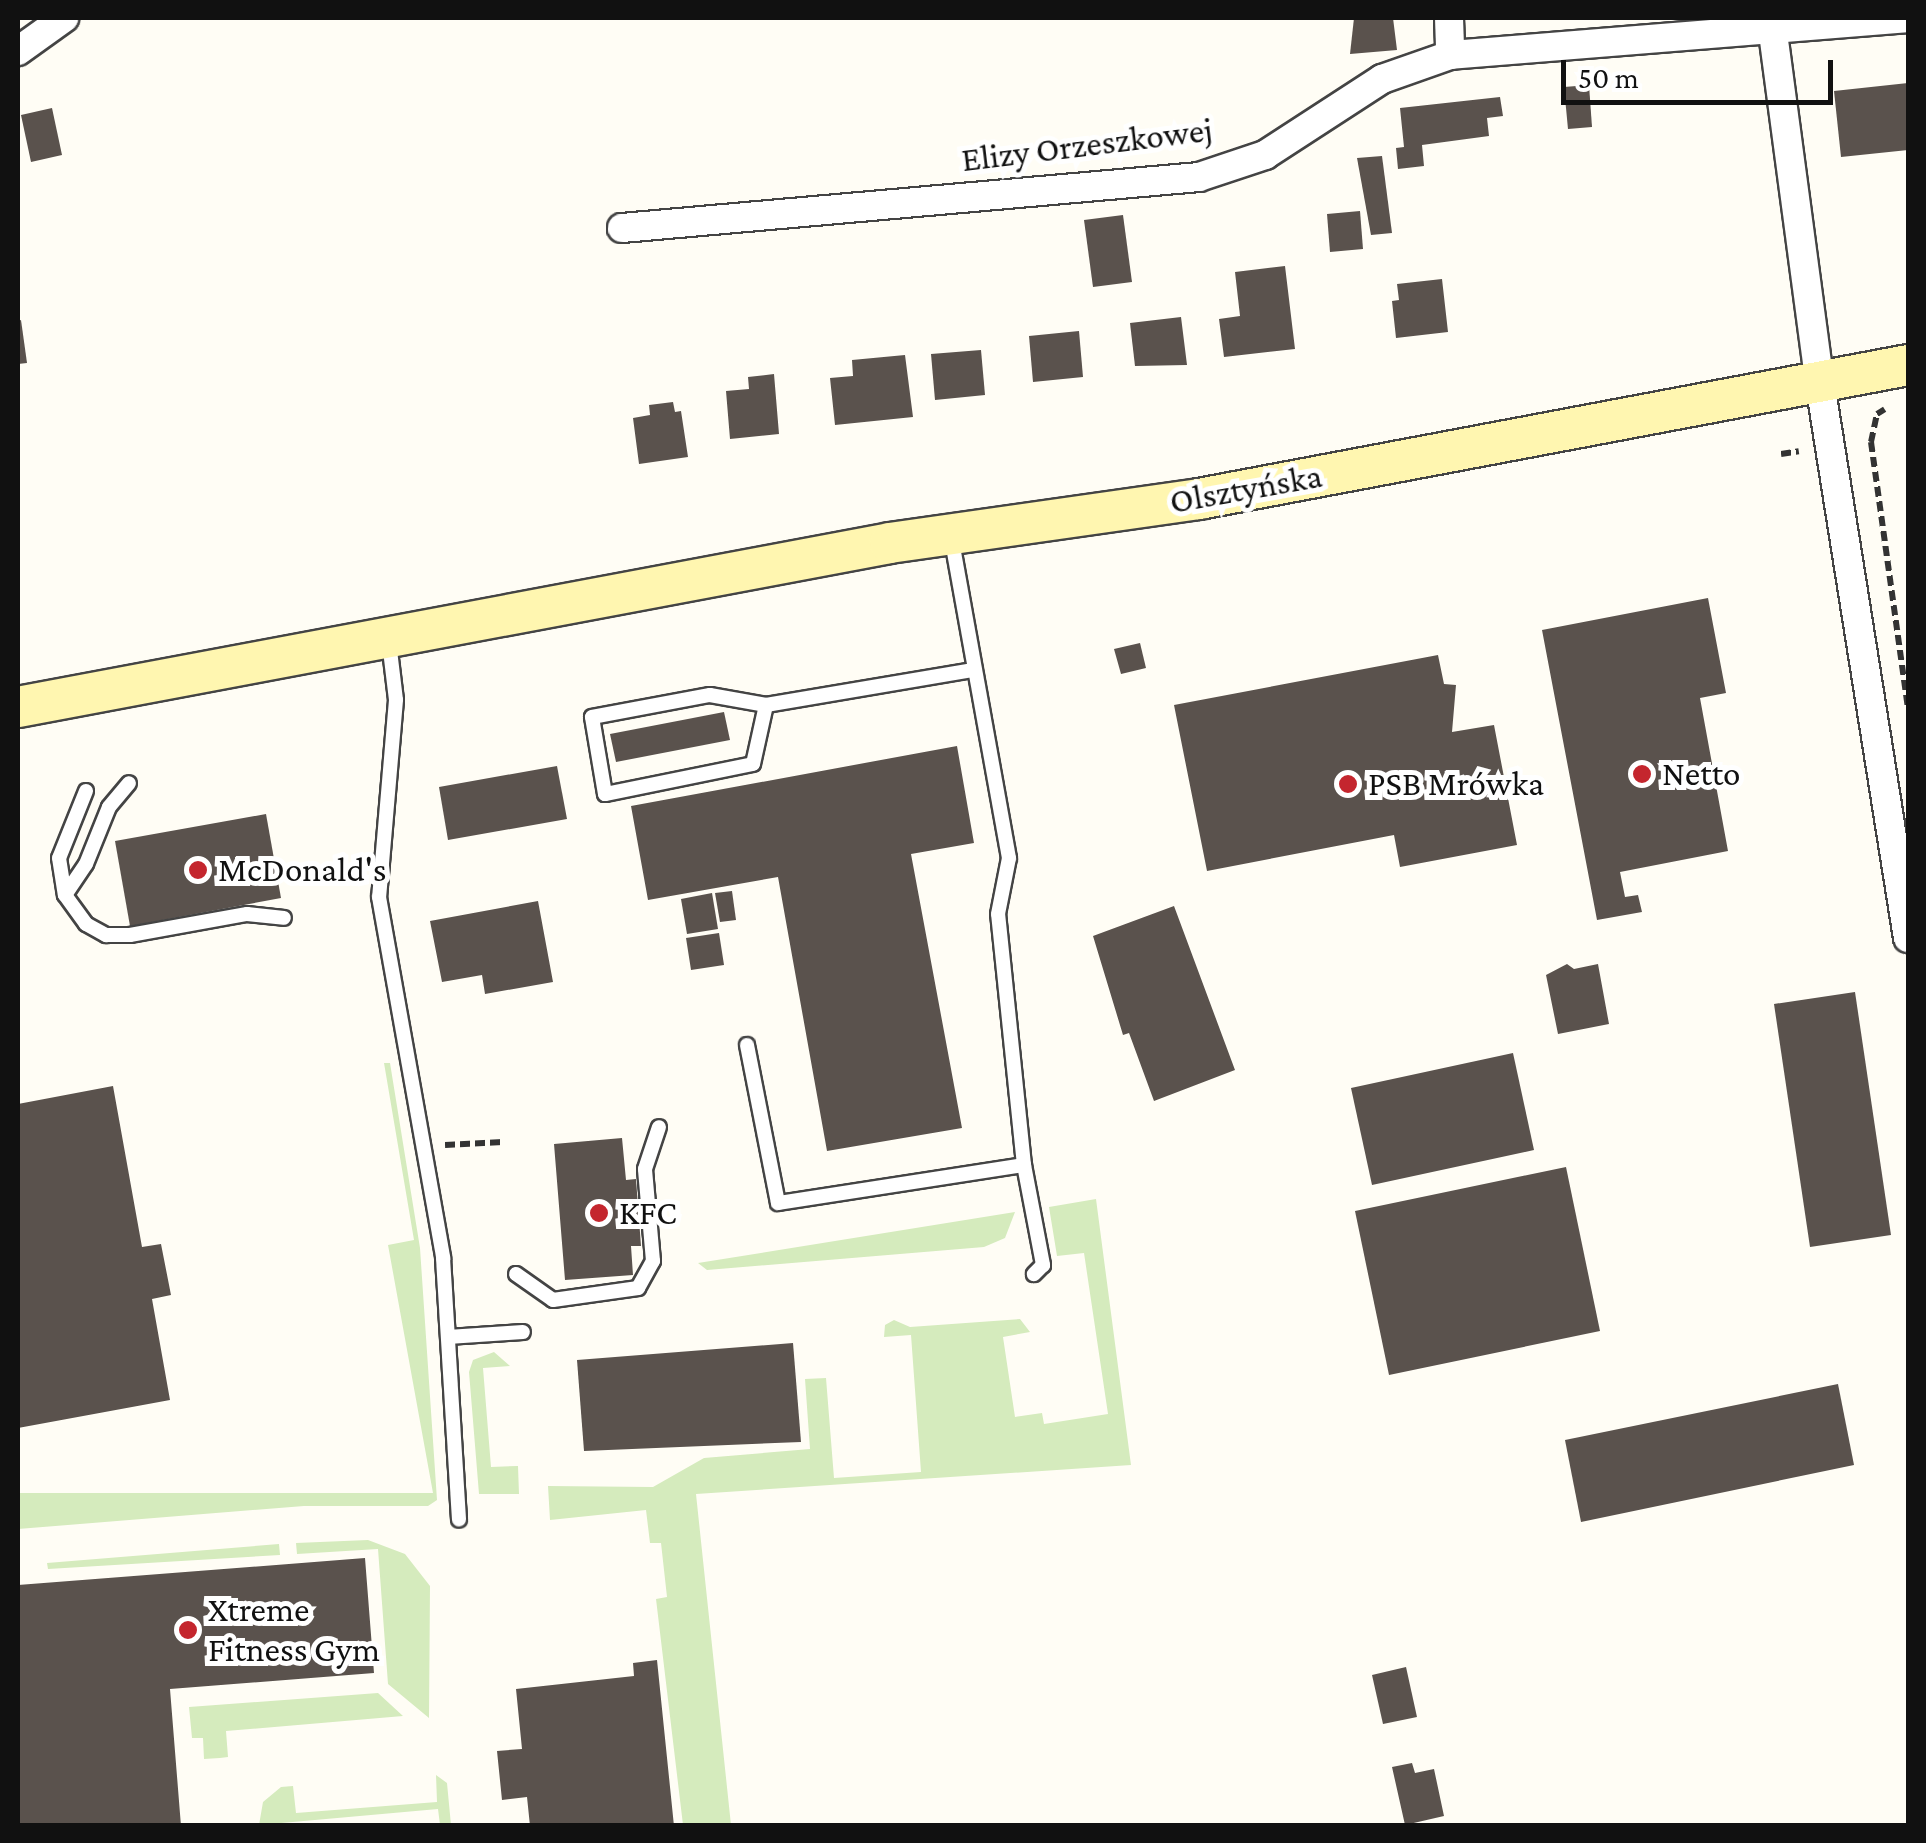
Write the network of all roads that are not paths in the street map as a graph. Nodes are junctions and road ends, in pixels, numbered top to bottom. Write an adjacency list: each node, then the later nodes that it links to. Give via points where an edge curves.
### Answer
1 (64, 18): 5 (street)
2 (1449, 18): 6 (street)
3 (1908, 18): 4 (street, Elizy Orzeszkowej)
4 (1771, 25): 6 (street, Elizy Orzeszkowej); 9 (street)
5 (18, 51)
6 (1450, 55): 7 (street, Elizy Orzeszkowej, via 1382,79 1265,155 1199,177)
7 (622, 228)
8 (1908, 365): 9 (street, Olsztyńska)
9 (1820, 384): 10 (street, Olsztyńska, via 1199,498); 19 (street)
10 (951, 535): 11 (street, Olsztyńska); 12 (lane)
11 (388, 636): 14 (street, Olsztyńska); 26 (lane, via 396,700 380,897 443,1258)
12 (972, 670): 13 (lane); 22 (lane, via 1009,858 998,914)
13 (766, 705): 13 (lane, via 710,695 592,718 605,794 753,764)
14 (18, 707)
15 (129, 783): 17 (lane, via 108,807 86,864)
16 (86, 792): 17 (lane, via 59,858)
17 (65, 895): 18 (lane, via 86,924 106,936 247,914)
18 (284, 918)
19 (1908, 938)
20 (747, 1045): 22 (lane, via 778,1203)
21 (659, 1126): 23 (lane, via 645,1170 653,1260 638,1288 552,1300)
22 (1024, 1165): 24 (lane, via 1043,1267)
23 (516, 1274)
24 (1034, 1274)
25 (523, 1332): 26 (lane)
26 (448, 1337): 27 (lane)
27 (459, 1520)

